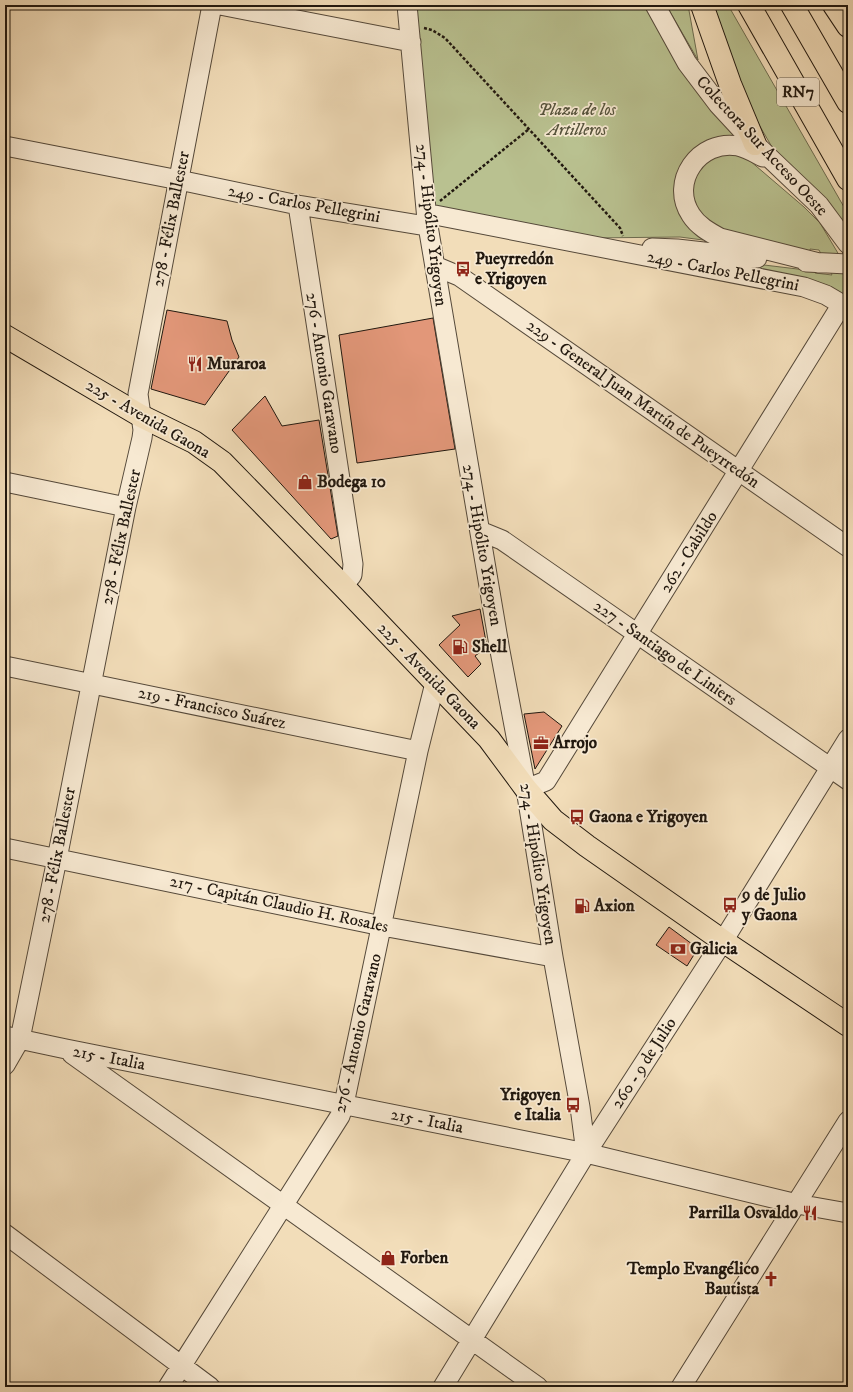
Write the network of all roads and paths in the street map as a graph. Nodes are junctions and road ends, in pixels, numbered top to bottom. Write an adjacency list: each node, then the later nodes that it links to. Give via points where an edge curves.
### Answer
1 (212, 5): 17 (street, 278 - Félix Ballester)
2 (220, 5): 10 (street)
3 (407, 5): 10 (street, 274 - Hipólito Yrigoyen)
4 (655, 5): 13 (street, Colectora Sur Acceso Oeste, via 700,81)
5 (702, 5): 13 (main road)
6 (749, 5): 16 (main road, RN7)
7 (792, 5): 11 (main road, RN7)
8 (834, 5): 9 (main road)
9 (848, 26)
10 (416, 35): 12 (path, via 432,30 446,38); 19 (street, 274 - Hipólito Yrigoyen)
11 (848, 102)
12 (529, 129): 19 (path); 20 (path, via 620,228)
13 (755, 144): 15 (street, Colectora Sur Acceso Oeste)
14 (5, 146): 17 (street, 249 - Carlos Pellegrini)
15 (782, 169): 21 (street, Colectora Sur Acceso Oeste, via 819,205); 23 (street, via 744,148 726,145 717,147 702,154 687,174 685,202 698,223 720,238)
16 (848, 179)
17 (179, 180): 18 (street, 249 - Carlos Pellegrini); 28 (street, 278 - Félix Ballester, via 138,394)
18 (298, 205): 19 (street, 249 - Carlos Pellegrini, via 420,225); 34 (street, 276 - Antonio Garavano, via 353,564 352,575)
19 (431, 212): 22 (street, 249 - Carlos Pellegrini, via 435,215); 25 (street, 274 - Hipólito Yrigoyen)
20 (623, 238)
21 (848, 244)
22 (601, 247): 23 (street, 249 - Carlos Pellegrini, via 677,249 779,261); 26 (street, 249 - Carlos Pellegrini, via 804,287)
23 (821, 263): 24 (street, 249 - Carlos Pellegrini)
24 (848, 264)
25 (435, 266): 29 (street, 229 - General Juan Martín de Pueyrredón, via 459,276); 32 (street, 274 - Hipólito Yrigoyen)
26 (845, 306): 29 (street, 262 - Cabildo)
27 (5, 336): 28 (main road, 225 - Avenida Gaona)
28 (141, 416): 31 (street, 278 - Félix Ballester, via 142,438); 34 (main road, 225 - Avenida Gaona, via 194,442 222,462)
29 (738, 471): 33 (street, 229 - General Juan Martín de Pueyrredón); 35 (street, 262 - Cabildo)
30 (5, 482): 31 (street)
31 (126, 506): 37 (street, 278 - Félix Ballester)
32 (480, 531): 35 (street, 227 - Santiago de Liniers, via 502,540); 43 (street, 274 - Hipólito Yrigoyen)
33 (848, 547)
34 (343, 586): 38 (main road, 225 - Avenida Gaona)
35 (638, 634): 41 (street, 227 - Santiago de Liniers); 43 (street, 262 - Cabildo, via 546,781)
36 (5, 666): 37 (street, 219 - Francisco Suárez)
37 (91, 683): 40 (street, 219 - Francisco Suárez); 45 (street, 278 - Félix Ballester)
38 (435, 683): 40 (street, 276 - Antonio Garavano); 43 (main road, 225 - Avenida Gaona, via 489,739)
39 (848, 740): 41 (street, 260 - 9 de Julio)
40 (418, 751): 46 (street, 276 - Antonio Garavano)
41 (830, 768): 42 (street, 227 - Santiago de Liniers); 47 (street, 260 - 9 de Julio)
42 (848, 780)
43 (526, 788): 47 (main road, 225 - Avenida Gaona, via 553,820); 48 (street, 274 - Hipólito Yrigoyen)
44 (5, 848): 45 (street, 217 - Capitán Claudio H. Rosales)
45 (57, 859): 46 (street, 217 - Capitán Claudio H. Rosales); 50 (street, 278 - Félix Ballester)
46 (382, 926): 48 (street, 217 - Capitán Claudio H. Rosales); 53 (street, 276 - Antonio Garavano)
47 (722, 941): 49 (main road, 225 - Avenida Gaona); 55 (street, 260 - 9 de Julio)
48 (553, 957): 55 (street, 274 - Hipólito Yrigoyen)
49 (848, 1025)
50 (12, 1038): 51 (street, 215 - Italia); 52 (street, 278 - Félix Ballester)
51 (66, 1049): 53 (street, 215 - Italia); 56 (street)
52 (5, 1065)
53 (344, 1104): 55 (street, 215 - Italia); 56 (street, 276 - Antonio Garavano, via 340,1116)
54 (848, 1121): 57 (street)
55 (586, 1153): 57 (street, 215 - Italia); 60 (street, 260 - 9 de Julio)
56 (283, 1204): 60 (street); 61 (street, 276 - Antonio Garavano)
57 (797, 1204): 58 (street, 215 - Italia); 66 (street)
58 (848, 1213)
59 (5, 1234): 61 (street)
60 (472, 1341): 64 (street, 260 - 9 de Julio); 65 (street)
61 (181, 1366): 62 (street, 276 - Antonio Garavano); 63 (street)
62 (168, 1387)
63 (210, 1387)
64 (443, 1387)
65 (538, 1387)
66 (681, 1387)

